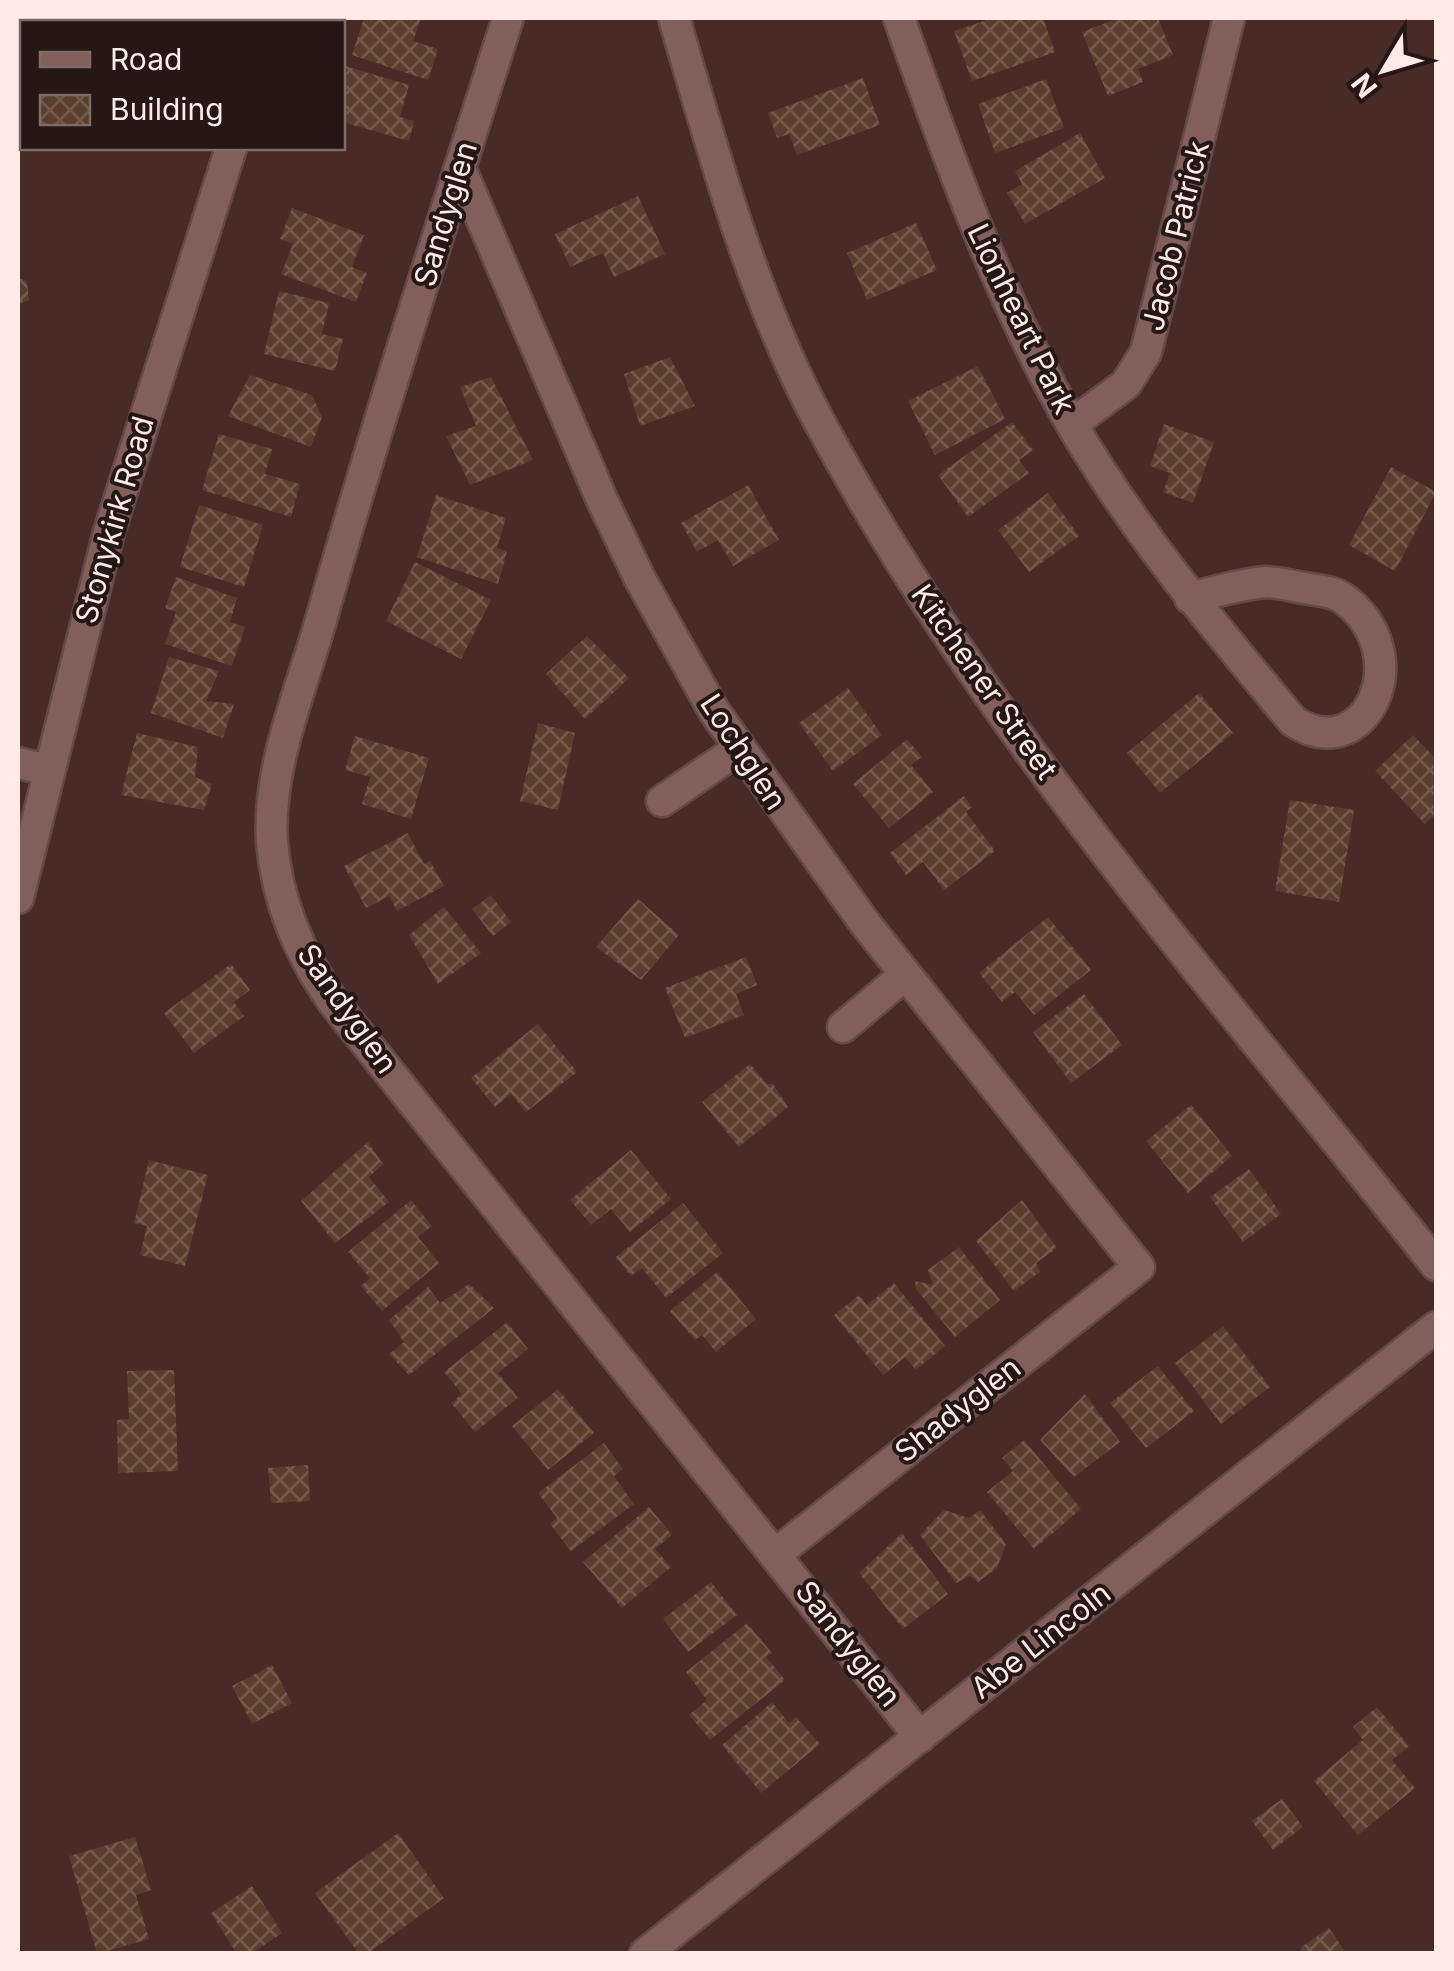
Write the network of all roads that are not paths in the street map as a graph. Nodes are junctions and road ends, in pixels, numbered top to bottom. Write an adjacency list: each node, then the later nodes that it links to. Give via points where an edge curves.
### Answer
1 (508, 18): 6 (street, Sandyglen)
2 (674, 18): 16 (street, Kitchener Street, via 738,230 781,336 819,421 915,583 1035,761)
3 (899, 18): 7 (street, Lionheart Park, via 962,195)
4 (1229, 18): 7 (street, Jacob Patrick, via 1146,352 1126,384)
5 (230, 150): 11 (street, Stonykirk Road, via 109,532)
6 (460, 168): 9 (street, Lochglen, via 632,563); 19 (street, Sandyglen, via 275,782 272,841 281,899 302,954 334,1003)
7 (1072, 424): 8 (street, Lionheart Park)
8 (1190, 598): 8 (street, Lionheart Park, via 1268,582 1339,595 1380,645 1382,668 1372,704 1334,734 1314,735 1293,721)
9 (739, 749): 12 (street); 14 (street, Lochglen)
10 (18, 763): 11 (street)
11 (48, 770): 13 (street, Stonykirk Road)
12 (662, 801)
13 (18, 898)
14 (906, 975): 15 (street); 17 (street, Lochglen)
15 (843, 1027)
16 (1436, 1264)
17 (1139, 1267): 19 (street, Shadyglen)
18 (1436, 1327): 20 (street, Abe Lincoln)
19 (778, 1553): 20 (street, Sandyglen)
20 (920, 1736): 21 (street, Abe Lincoln)
21 (645, 1954)

